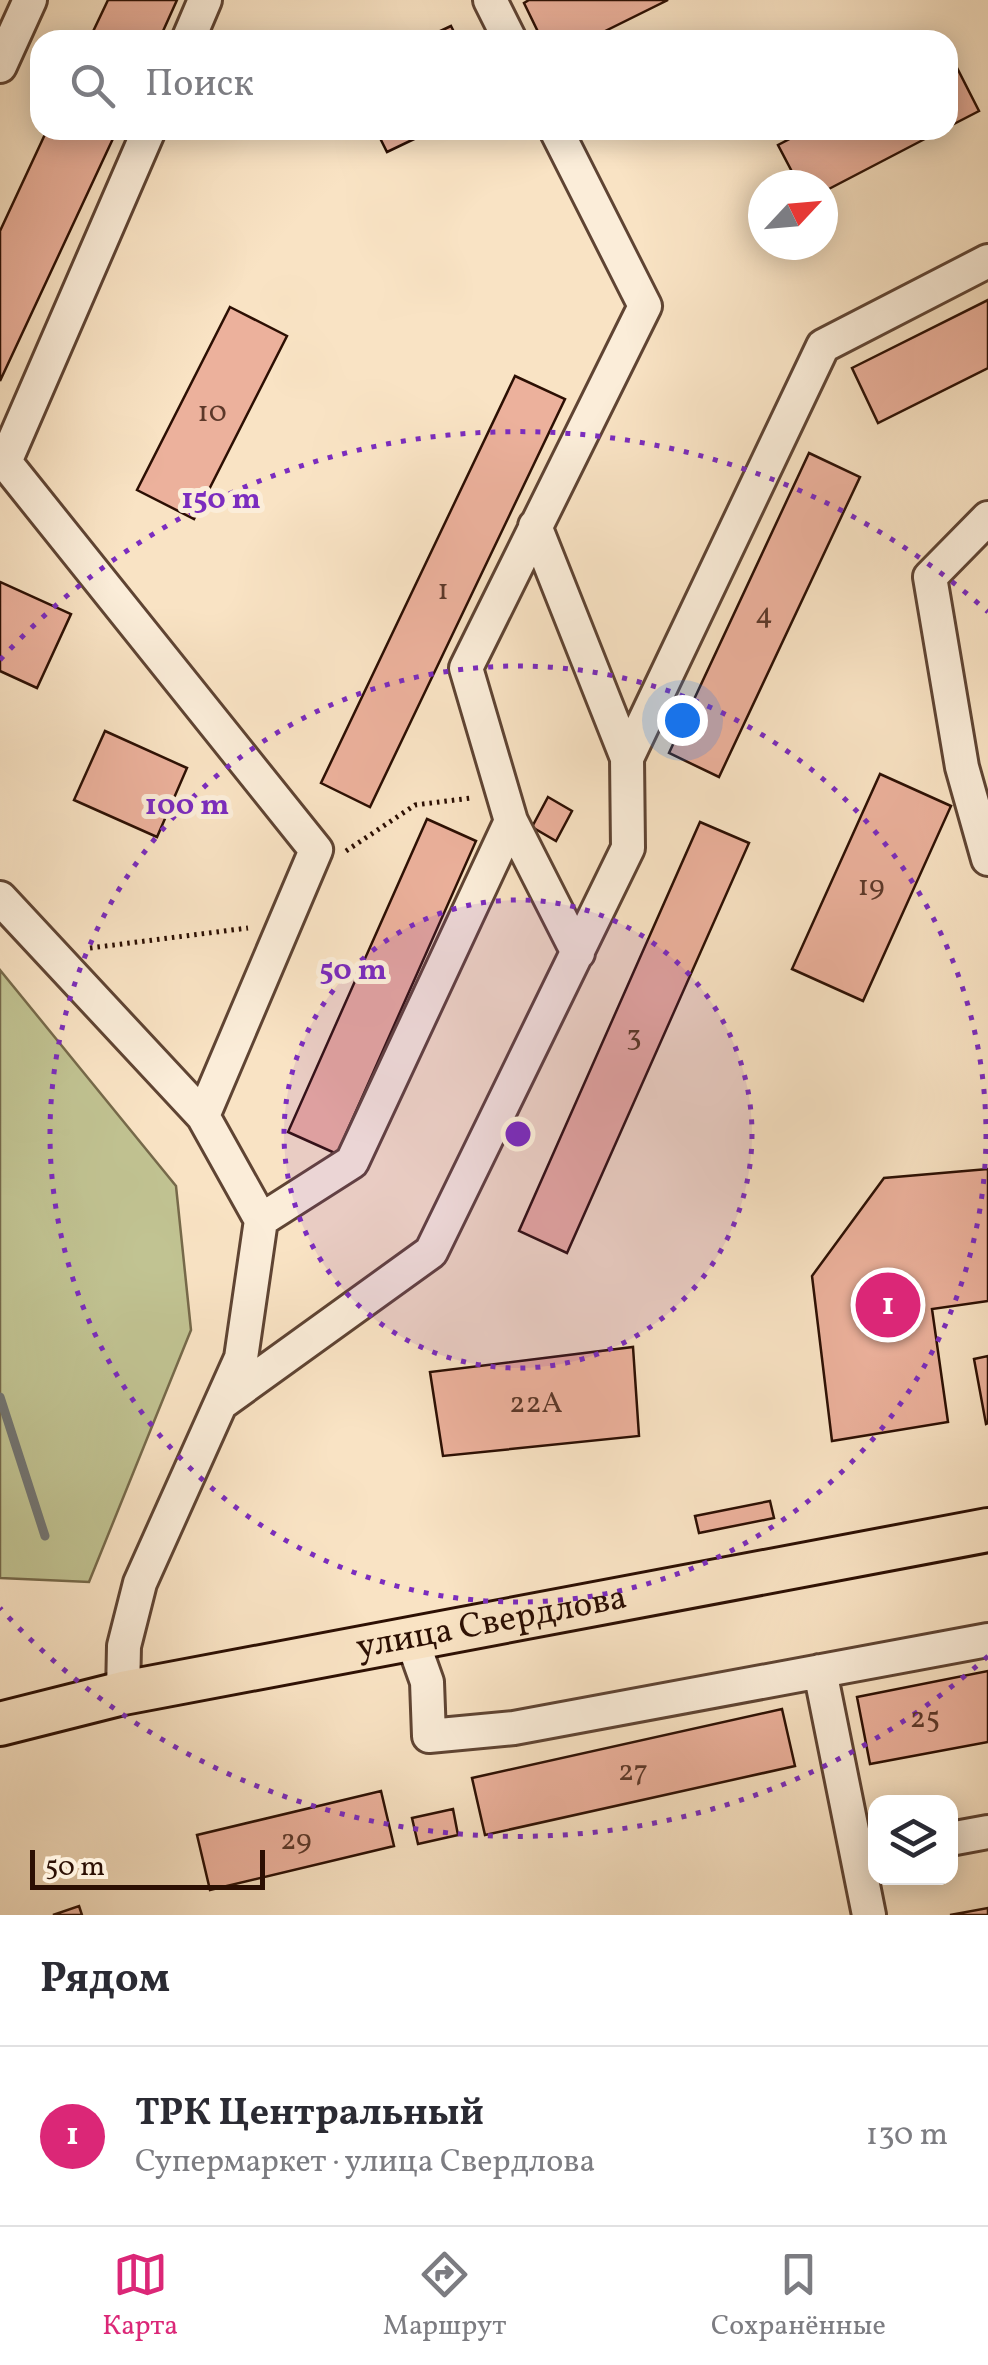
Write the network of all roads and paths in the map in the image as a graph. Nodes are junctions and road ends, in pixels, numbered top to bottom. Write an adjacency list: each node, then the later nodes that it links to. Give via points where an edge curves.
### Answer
1 (30, 0): 6 (street)
2 (205, 0): 4 (street)
3 (490, 0): 5 (street)
4 (192, 30)
5 (505, 30)
6 (0, 66)
7 (145, 140): 15 (street, via 5,462 316,850)
8 (561, 140): 11 (street, via 645,306)
9 (988, 261): 12 (street, via 822,346)
10 (988, 518): 14 (street, via 930,577 962,767)
11 (536, 526): 12 (street); 13 (street, via 466,668)
12 (627, 758): 19 (street, via 628,848)
13 (507, 807): 15 (path, via 414,805); 19 (street); 21 (street, via 352,1162)
14 (988, 859)
15 (302, 884): 20 (street)
16 (0, 898): 18 (street)
17 (254, 927): 18 (path)
18 (50, 953): 20 (street)
19 (578, 954): 22 (street, via 431,1252)
20 (204, 1116): 21 (street)
21 (262, 1220): 22 (street, via 241,1358)
22 (223, 1402): 27 (street, via 140,1583 124,1646)
23 (988, 1530): 24 (main road, улица Свердлова)
24 (410, 1637): 26 (street, via 428,1682 428,1736 514,1728); 27 (main road, улица Свердлова)
25 (988, 1640): 26 (street)
26 (820, 1671): 31 (street)
27 (122, 1693): 28 (main road, улица Свердлова)
28 (0, 1724)
29 (988, 1832): 30 (street)
30 (958, 1838)
31 (866, 1855): 32 (street)
32 (869, 1915)

